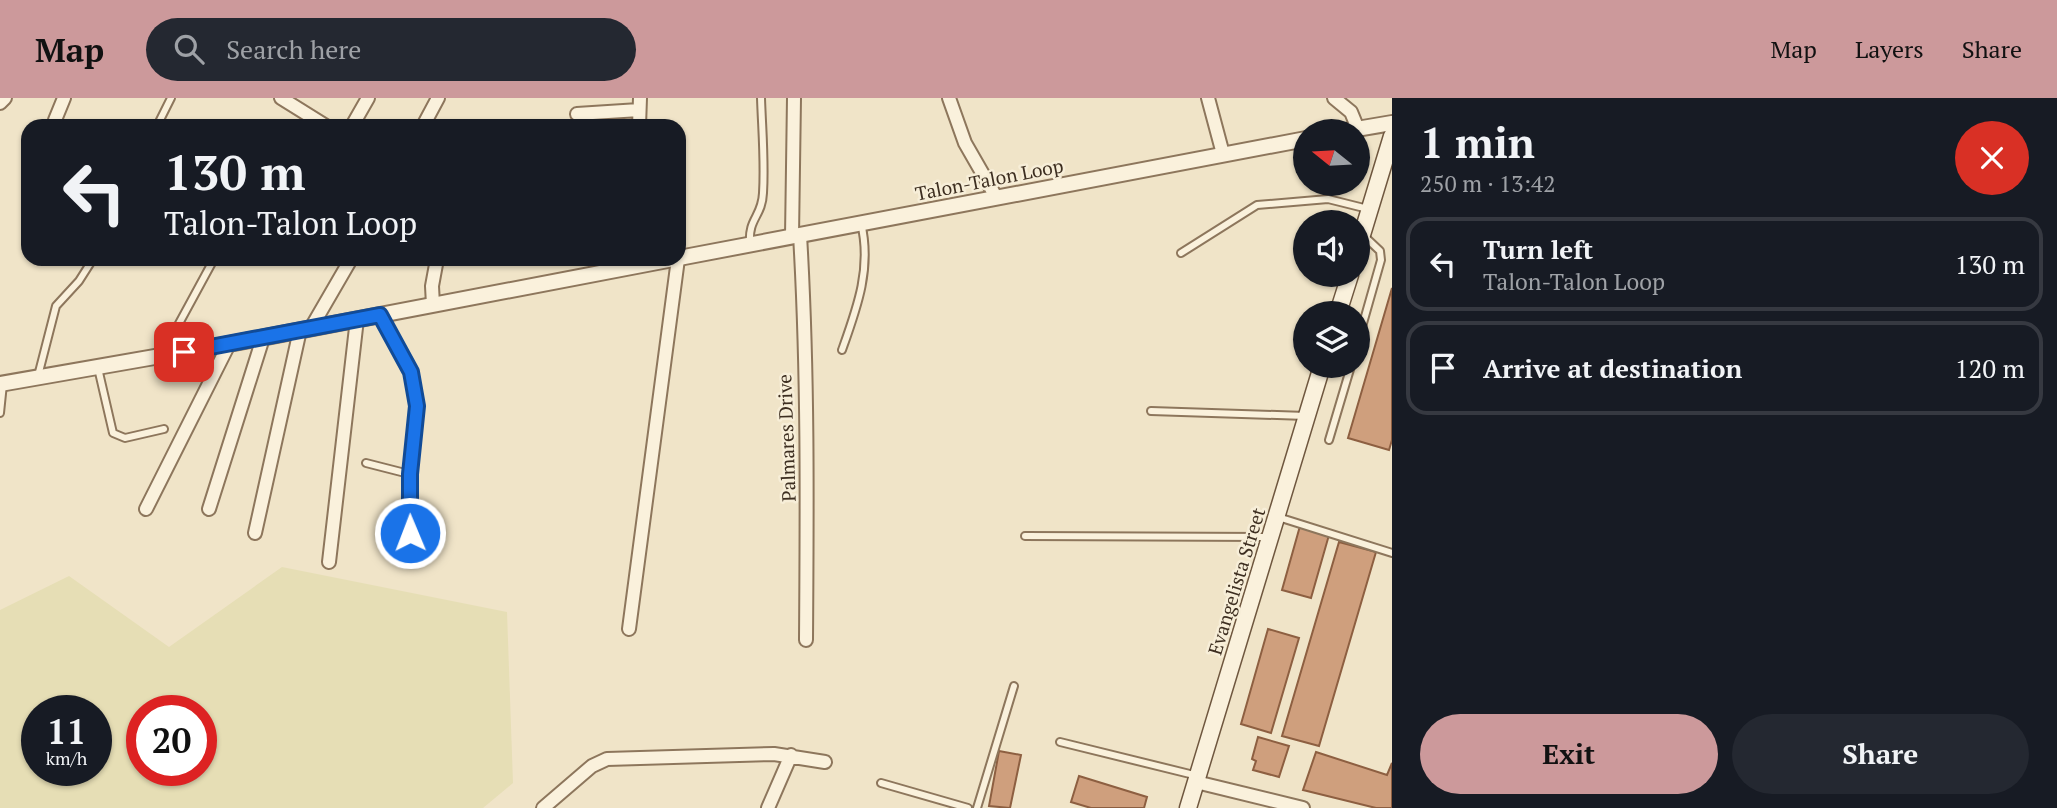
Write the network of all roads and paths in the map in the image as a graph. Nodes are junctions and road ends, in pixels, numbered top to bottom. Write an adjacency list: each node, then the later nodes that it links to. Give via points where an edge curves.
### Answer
1 (5, 98): 12 (street)
2 (64, 98): 15 (street)
3 (171, 98): 16 (lane)
4 (281, 98): 17 (street)
5 (368, 98): 18 (street)
6 (438, 98): 19 (street)
7 (761, 98): 31 (lane, via 763,193 759,213 749,227)
8 (794, 98): 29 (street, Palmares Drive)
9 (949, 98): 26 (street, via 965,143)
10 (1208, 98): 25 (street)
11 (1334, 98): 20 (street, via 1351,112)
12 (0, 103)
13 (639, 104): 14 (street)
14 (577, 114)
15 (55, 119)
16 (160, 119)
17 (315, 119)
18 (356, 119)
19 (427, 119)
20 (1351, 119)
21 (1392, 123): 22 (street)
22 (1370, 127)
23 (1392, 136): 27 (main road)
24 (1293, 141): 25 (street, Talon-Talon Loop)
25 (1223, 154): 26 (street, Talon-Talon Loop)
26 (996, 197): 28 (street, Talon-Talon Loop)
27 (1370, 209): 32 (lane, via 1328,199 1257,205)
28 (861, 222): 29 (street, Talon-Talon Loop); 47 (lane, via 865,271)
29 (796, 235): 31 (street, Talon-Talon Loop); 71 (street, Palmares Drive, via 808,437)
30 (1370, 242): 40 (lane, via 1380,251 1381,260)
31 (750, 244): 33 (street, Talon-Talon Loop)
32 (1181, 253)
33 (686, 257)
34 (89, 266): 50 (lane, via 56,306)
35 (210, 266): 48 (lane)
36 (346, 266): 44 (street)
37 (436, 266): 41 (street)
38 (619, 266): 41 (street, Talon-Talon Loop)
39 (675, 266): 70 (street)
40 (1369, 301)
41 (433, 305): 42 (street, Talon-Talon Loop)
42 (380, 315): 43 (street, Talon-Talon Loop); 60 (lane, via 411,372 417,406)
43 (357, 320): 44 (street, Talon-Talon Loop); 69 (street)
44 (306, 329): 45 (street, Talon-Talon Loop); 64 (street)
45 (263, 338): 46 (street, Talon-Talon Loop); 62 (street)
46 (229, 344): 48 (street, Talon-Talon Loop); 61 (street)
47 (842, 350)
48 (161, 356): 49 (street, Talon-Talon Loop)
49 (98, 368): 50 (street, Talon-Talon Loop); 57 (lane, via 113,433 125,438)
50 (37, 377): 53 (street, Talon-Talon Loop)
51 (1318, 378): 56 (main road, Evangelista Street)
52 (1347, 378): 58 (lane)
53 (1, 384): 55 (lane)
54 (1151, 411): 56 (lane)
55 (0, 413)
56 (1307, 416): 63 (main road, Evangelista Street)
57 (164, 429)
58 (1329, 440)
59 (366, 463): 60 (lane)
60 (410, 474): 65 (lane)
61 (146, 509)
62 (209, 509)
63 (1278, 517): 67 (main road, Evangelista Street); 68 (lane)
64 (255, 533)
65 (410, 533)
66 (1025, 536): 67 (lane)
67 (1272, 537): 76 (main road, Evangelista Street)
68 (1392, 553)
69 (329, 562)
70 (629, 629)
71 (806, 640)
72 (1014, 686): 81 (lane)
73 (1060, 742): 76 (lane)
74 (791, 755): 75 (street); 78 (street, via 607,759); 79 (street)
75 (825, 762)
76 (1197, 779): 82 (main road, Evangelista Street); 83 (street)
77 (881, 783): 80 (lane)
78 (542, 808)
79 (768, 808)
80 (968, 808)
81 (977, 808)
82 (1188, 808)
83 (1303, 808)

